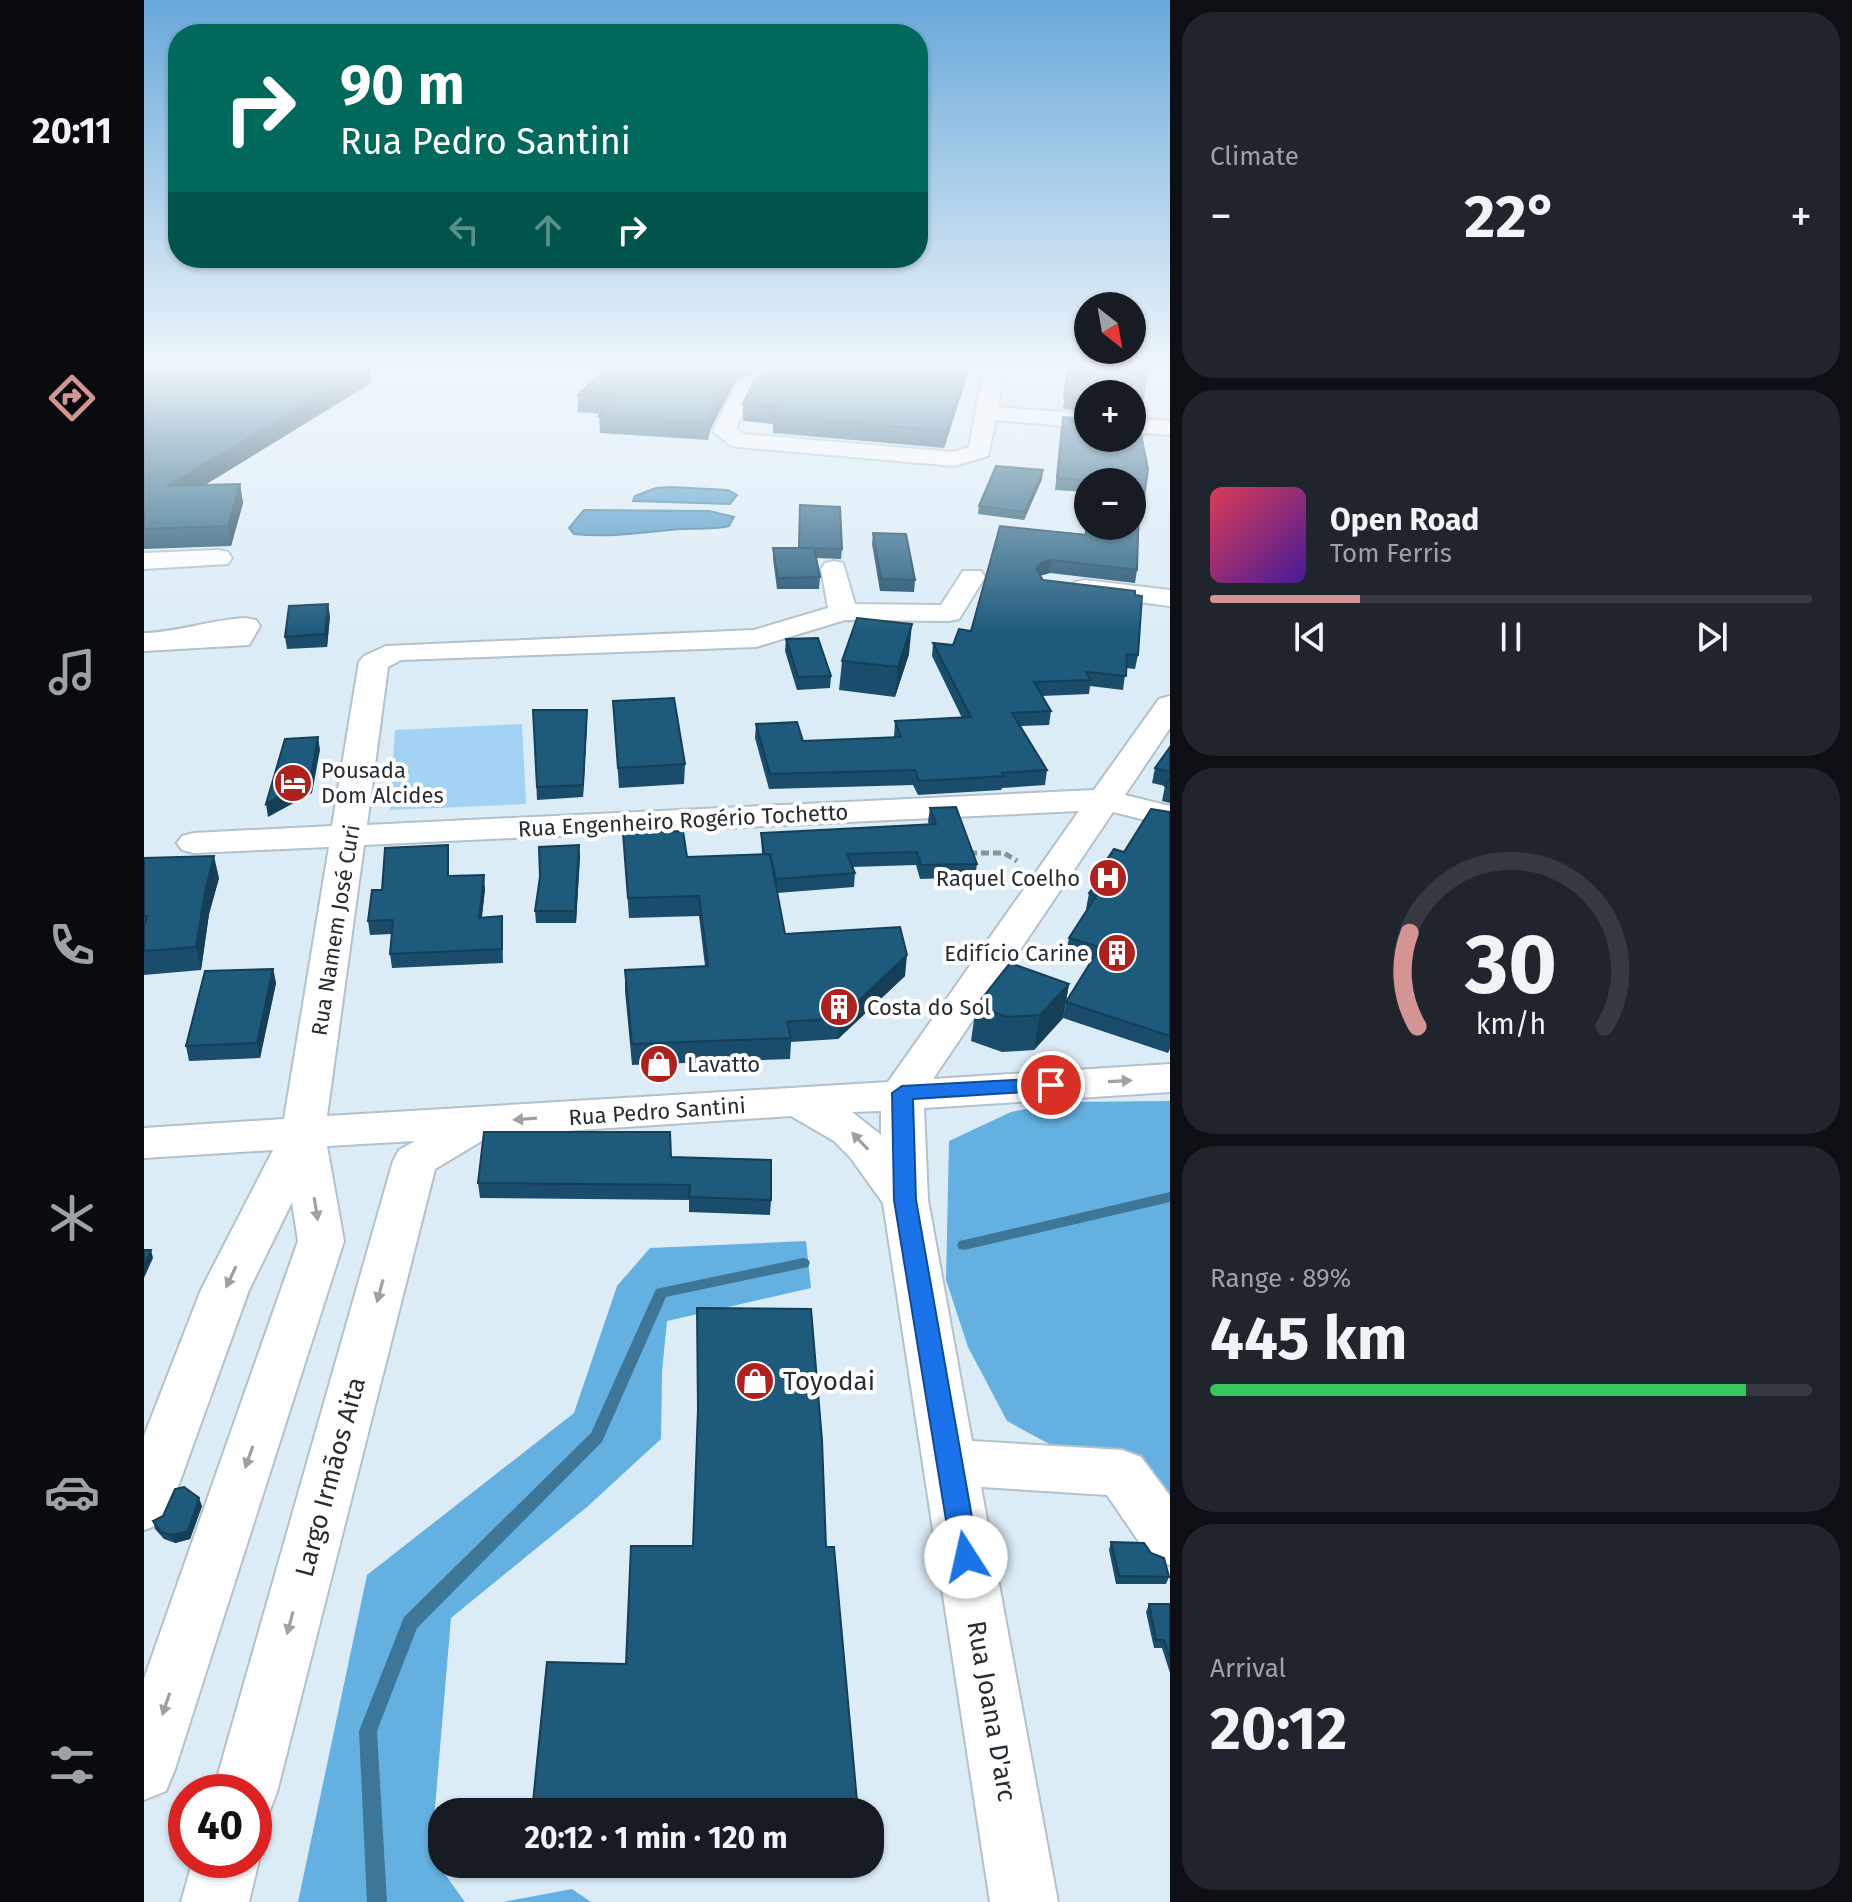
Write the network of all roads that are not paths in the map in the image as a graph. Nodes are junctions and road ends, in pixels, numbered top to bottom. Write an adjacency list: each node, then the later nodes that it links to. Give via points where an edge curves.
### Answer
1 (917, 456): 2 (street)
2 (965, 456)
3 (219, 558): 4 (street)
4 (144, 561)
5 (834, 569): 9 (street)
6 (972, 577): 9 (street, via 949,613)
7 (1065, 586): 8 (street)
8 (1170, 598)
9 (843, 612): 15 (street, Rua Namem José Curi, via 756,638 396,652 374,662)
10 (177, 641): 11 (street)
11 (144, 642)
12 (1170, 705): 13 (street)
13 (1105, 800): 14 (street, Rua Engenheiro Rogério Tochetto); 15 (street, Rua Engenheiro Rogério Tochetto); 18 (street)
14 (1170, 816)
15 (350, 836): 16 (street, Rua Engenheiro Rogério Tochetto); 22 (street, Rua Namem José Curi)
16 (194, 843)
17 (1170, 1078): 18 (street, Rua Pedro Santini, one-way to 17)
18 (902, 1093): 19 (street, Rua Pedro Santini); 25 (street, Rua Joana D'arc)
19 (799, 1102): 20 (street, Rua Pedro Santini, one-way to 20); 25 (street, one-way to 19, via 849,1130)
20 (481, 1122): 21 (street, Rua Pedro Santini); 24 (street)
21 (373, 1128): 22 (street, Rua Pedro Santini); 24 (street)
22 (303, 1133): 23 (street, Rua Pedro Santini); 27 (street, one-way to 27, via 225,1290); 29 (street, one-way to 29, via 321,1241)
23 (144, 1143)
24 (415, 1161): 30 (street, Largo Irmãos Aita, one-way to 30)
25 (905, 1200): 26 (street, Rua Joana D'arc)
26 (950, 1462): 28 (street, via 1122,1473); 33 (street, Rua Joana D'arc)
27 (144, 1506)
28 (1170, 1540)
29 (144, 1769)
30 (250, 1774)
31 (221, 1878): 32 (street)
32 (215, 1902)
33 (1024, 1902)

